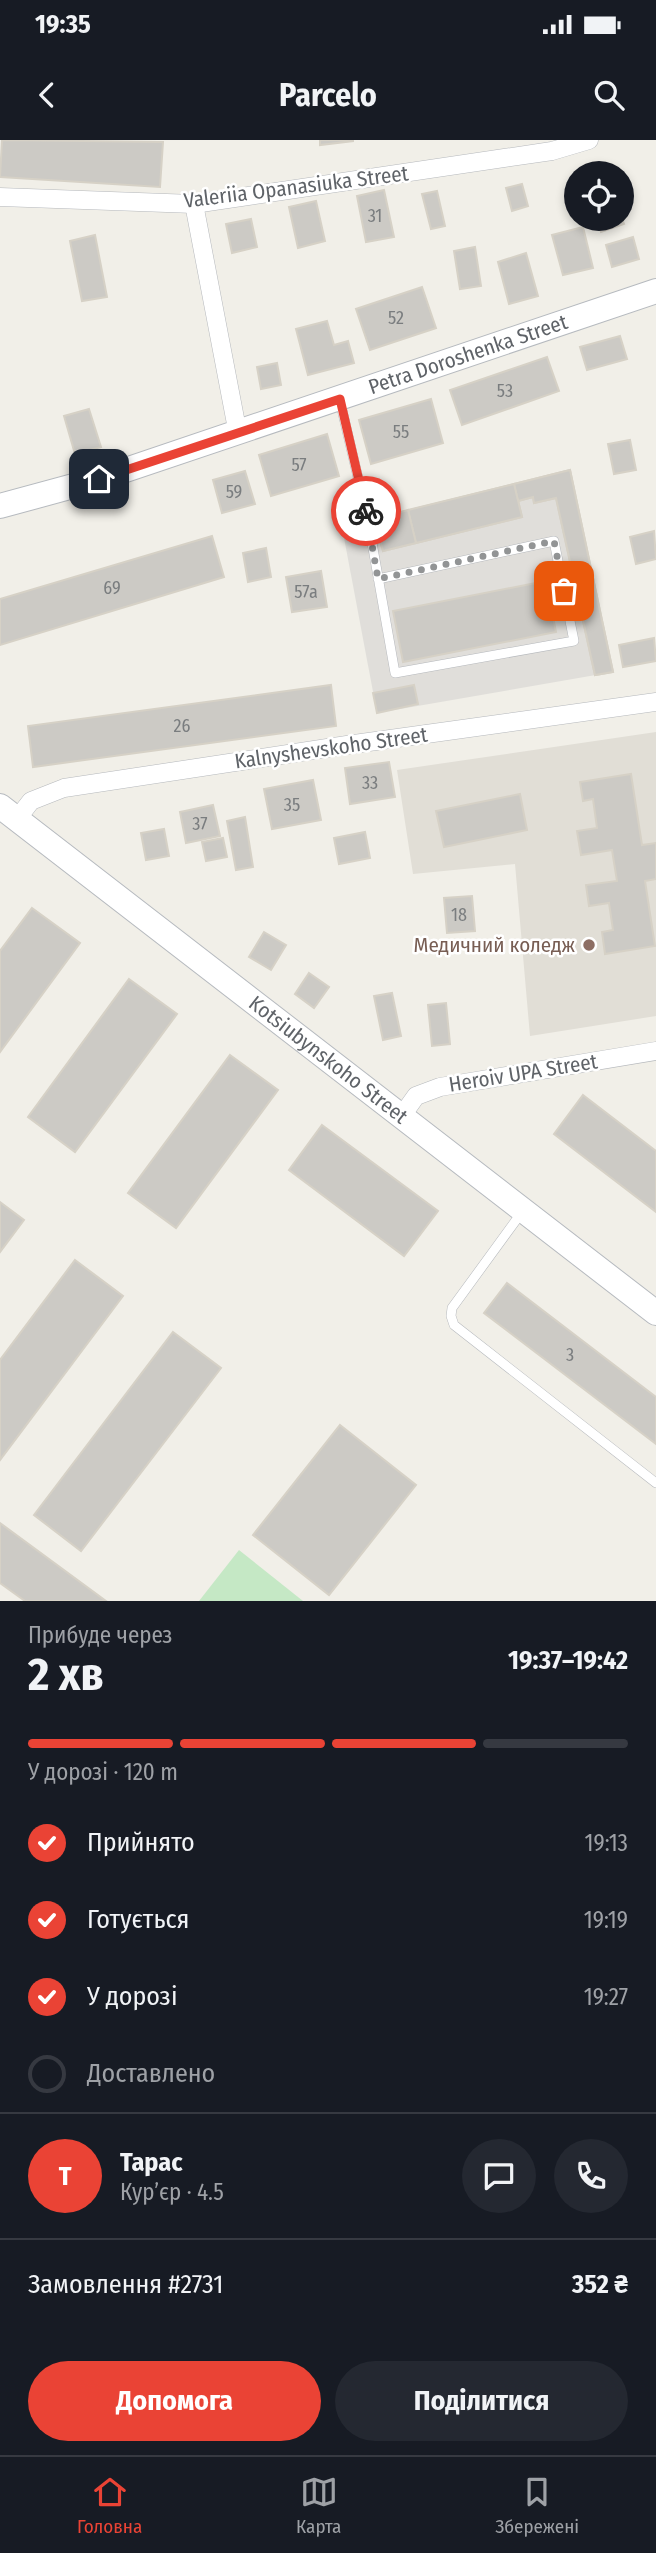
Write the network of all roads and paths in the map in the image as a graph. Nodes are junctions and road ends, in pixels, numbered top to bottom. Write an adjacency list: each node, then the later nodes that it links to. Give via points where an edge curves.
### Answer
1 (589, 140): 3 (street, Valeriia Opanasiuka Street, via 552,151)
2 (0, 197): 3 (street, Valeriia Opanasiuka Street)
3 (194, 204): 6 (street)
4 (656, 291): 5 (street, Petra Doroshenka Street)
5 (340, 399): 6 (street, Petra Doroshenka Street); 8 (lane)
6 (238, 434): 7 (street, Petra Doroshenka Street)
7 (0, 506)
8 (378, 579): 8 (lane, via 394,673 574,641 554,541)
9 (656, 702): 10 (street, Kalnyshevskoho Street, via 64,788)
10 (9, 812): 12 (street, Kotsiubynskoho Street)
11 (656, 1051): 12 (street, Heroiv UPA Street, via 440,1087 416,1096)
12 (401, 1117): 13 (street, Kotsiubynskoho Street)
13 (523, 1210): 14 (street, Kotsiubynskoho Street); 15 (lane, via 452,1308 454,1325)
14 (656, 1313)
15 (656, 1483)

